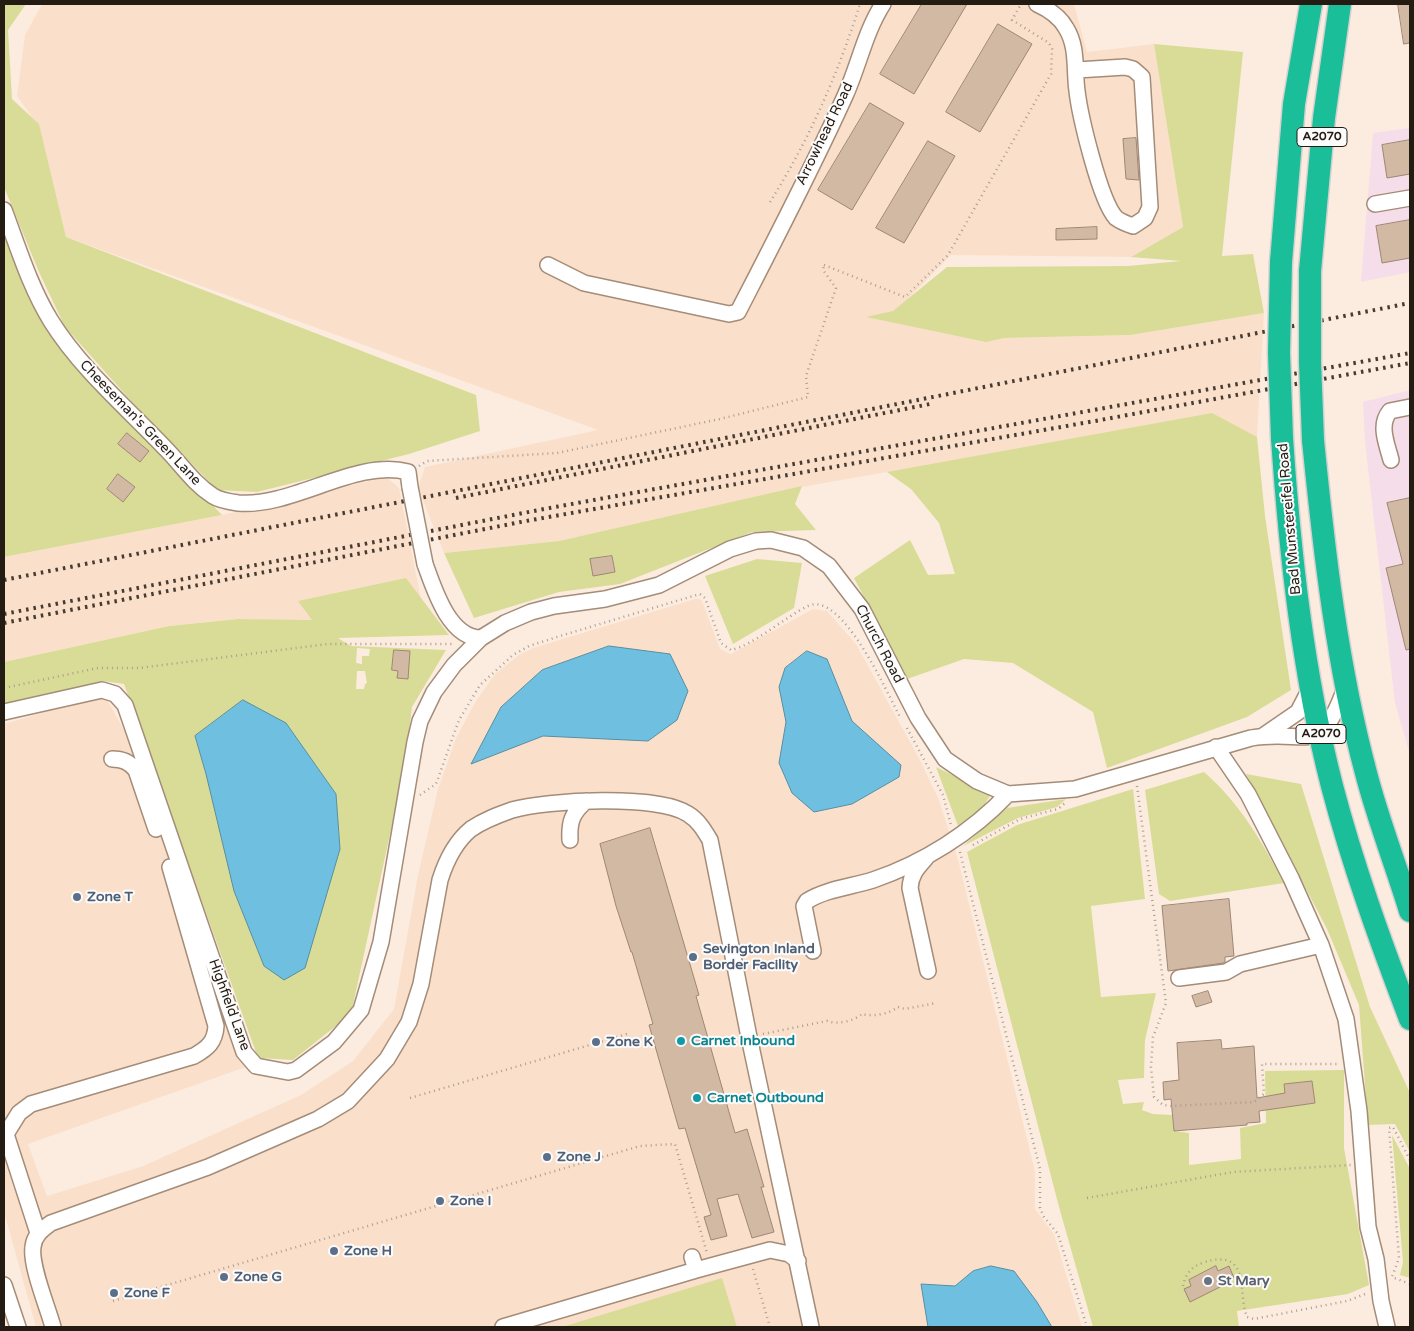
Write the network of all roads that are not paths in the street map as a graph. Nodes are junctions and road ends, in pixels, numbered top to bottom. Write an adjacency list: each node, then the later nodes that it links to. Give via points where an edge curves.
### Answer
1 (883, 4): 5 (street, Arrowhead Road)
2 (1037, 4): 6 (street, via 1057,16 1067,28)
3 (1311, 4): 15 (highway, Bad Munstereifel Road / A2070, bridge, via 1294,104 1281,262 1279,353 1290,544)
4 (1340, 4): 14 (highway, A2070, bridge, via 1324,118 1310,271 1310,362 1313,440 1323,538)
5 (874, 11): 10 (street, Arrowhead Road, via 849,88 738,312 729,314 584,283)
6 (1077, 70): 6 (street, via 1076,89 1081,115 1102,190 1116,217 1133,226 1145,218 1150,207 1142,77 1125,67)
7 (1410, 198): 8 (street)
8 (1375, 204)
9 (4, 210): 13 (street, Cheeseman's Green Lane, bridge, via 30,280 51,321 83,364 196,484 214,498 239,503 274,499 377,470 397,469 409,479 425,564 436,594 447,614)
10 (548, 265)
11 (1410, 407): 12 (street, via 1390,411 1384,420)
12 (1391, 460)
13 (476, 643): 16 (street, Highfield Lane, via 434,692 420,721 381,942 361,1010 334,1042 296,1070 288,1072 256,1066 244,1052 125,705 115,694 102,690); 21 (street, Church Road, via 505,623 531,612 605,599 659,585 744,544 771,540 784,542 818,556 837,575 862,609 918,718 945,759 978,781)
14 (1347, 684): 17 (street, via 1336,715); 25 (highway, A2070, via 1366,774)
15 (1312, 687): 17 (highway, Bad Munstereifel Road / A2070); 18 (street, Church Road, via 1298,712)
16 (4, 712)
17 (1320, 733): 18 (street, Church Road, via 1300,739); 30 (highway, Bad Munstereifel Road / A2070, via 1353,858)
18 (1263, 736): 19 (street, Church Road)
19 (1216, 747): 21 (street, Church Road, via 1075,789); 26 (street, via 1248,794)
20 (112, 759): 31 (street, via 130,763 136,770 200,965 216,1026 215,1038 207,1049 194,1056 32,1104 19,1112)
21 (1008, 794): 24 (street, via 981,821)
22 (586, 801): 23 (street, via 569,822); 32 (street, via 515,810 490,818 456,844 440,880 421,984 409,1022 387,1059 348,1101 318,1119 208,1167 51,1223); 33 (street, via 642,802 688,813 710,840)
23 (570, 840)
24 (929, 855): 27 (street, via 874,880 807,901 804,906); 28 (street, via 915,870 910,888)
25 (1410, 911)
26 (1322, 945): 29 (street, via 1240,964 1226,972); 39 (street, via 1346,1019 1359,1111 1368,1228)
27 (813, 951)
28 (928, 971)
29 (1179, 978)
30 (1410, 1019)
31 (5, 1131): 32 (street)
32 (38, 1233): 36 (street, via 33,1259)
33 (798, 1261): 37 (street, via 781,1251 770,1250 749,1256 699,1260); 38 (street)
34 (4, 1285): 35 (street)
35 (18, 1327)
36 (53, 1327)
37 (503, 1327)
38 (811, 1327)
39 (1387, 1327)

